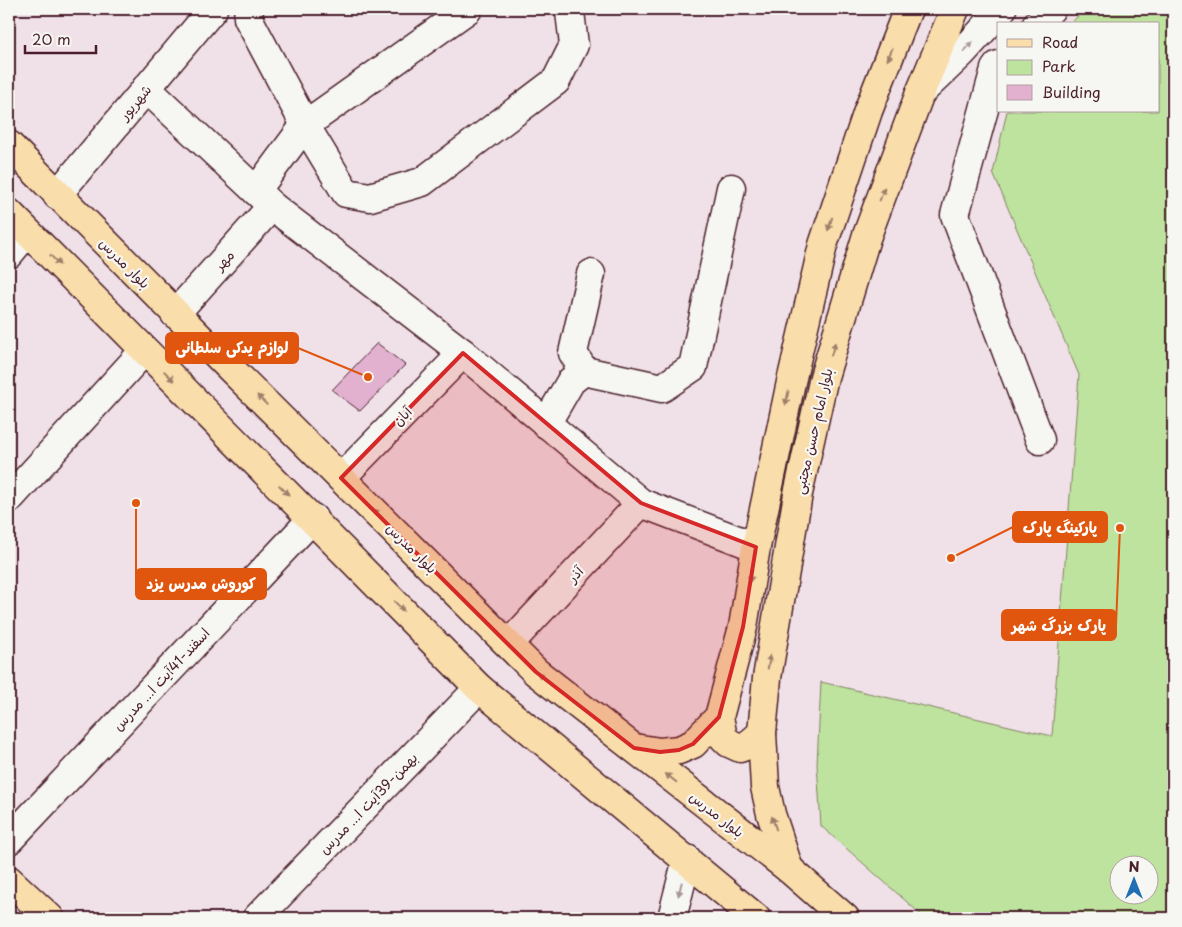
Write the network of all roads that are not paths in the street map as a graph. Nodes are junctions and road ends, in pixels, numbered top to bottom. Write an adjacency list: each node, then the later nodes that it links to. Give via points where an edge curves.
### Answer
1 (213, 9): 11 (street, شهریور)
2 (249, 9): 13 (street, via 248,18)
3 (468, 9): 13 (street, مهر)
4 (568, 9): 13 (street, via 574,45 556,81 422,182 370,197 346,193)
5 (908, 9): 32 (main road, one-way to 32, via 868,111 823,245 790,382)
6 (955, 9): 12 (main road, بلوار امام حسن مجتبی)
7 (1002, 9): 12 (street, one-way to 7)
8 (1051, 9): 9 (street)
9 (1039, 22)
10 (997, 66): 27 (street, via 955,216)
11 (146, 88): 16 (street, شهریور); 17 (street)
12 (920, 92): 36 (main road, بلوار امام حسن مجتبی, one-way to 12, via 767,678 798,494 824,377 866,238)
13 (305, 125): 17 (street, مهر)
14 (9, 145): 16 (main road, بلوار مدرس)
15 (731, 188): 25 (street, via 693,367 662,388)
16 (57, 195): 22 (main road, بلوار مدرس)
17 (264, 198): 22 (street, مهر); 24 (street)
18 (9, 213): 19 (main road)
19 (28, 232): 20 (street); 23 (main road, one-way to 23)
20 (9, 254)
21 (591, 274): 25 (street, via 573,353)
22 (175, 314): 28 (main road, بلوار مدرس, one-way to 22)
23 (144, 351): 29 (street); 31 (main road, one-way to 31)
24 (463, 353): 26 (street); 28 (street, آبان)
25 (584, 371): 26 (street, via 571,380)
26 (546, 424): 30 (street)
27 (1040, 440)
28 (341, 478): 33 (main road, بلوار مدرس, one-way to 28)
29 (9, 499)
30 (641, 504): 32 (street); 33 (street, آذر)
31 (312, 518): 34 (main road, one-way to 34); 38 (street, اسفند-41آیت ا... مدرس)
32 (756, 547): 35 (main road, one-way to 35, via 744,627)
33 (508, 644): 37 (main road, بلوار مدرس, one-way to 33, via 536,672)
34 (479, 688): 39 (main road); 43 (street, بهمن-39آیت ا... مدرس)
35 (719, 717): 36 (main road, via 723,737 740,748); 37 (main road, via 693,744 679,750 660,752)
36 (762, 733): 40 (main road, بلوار امام حسن مجتبی, one-way to 36, via 765,787)
37 (634, 748): 40 (main road, بلوار مدرس, one-way to 37)
38 (9, 840)
39 (687, 859): 44 (street, one-way to 44); 45 (main road)
40 (789, 869): 46 (main road, بلوار مدرس)
41 (9, 880): 42 (main road)
42 (50, 918)
43 (257, 918)
44 (672, 918)
45 (756, 918)
46 (845, 918)

